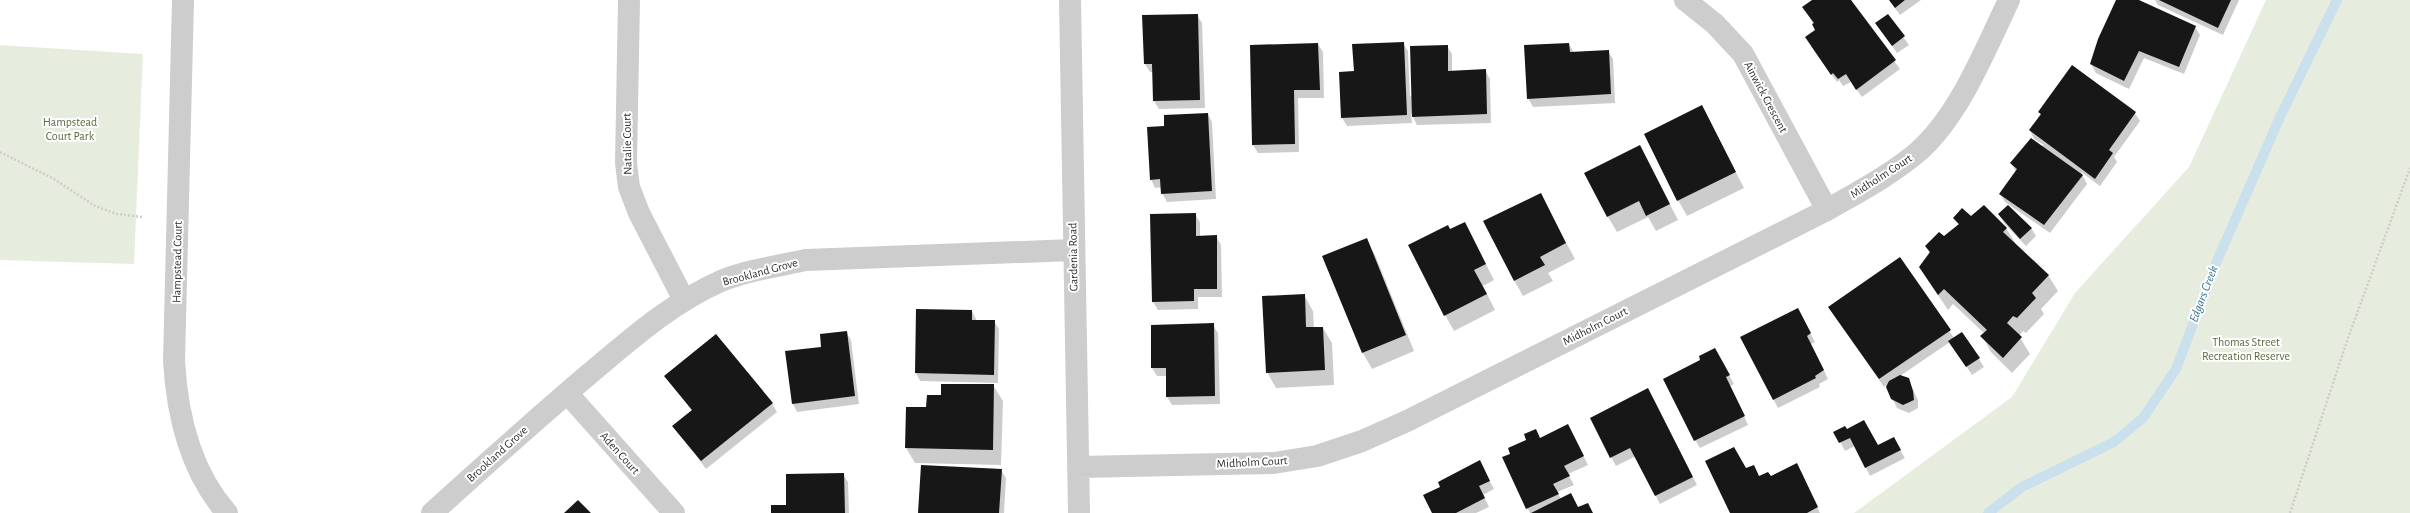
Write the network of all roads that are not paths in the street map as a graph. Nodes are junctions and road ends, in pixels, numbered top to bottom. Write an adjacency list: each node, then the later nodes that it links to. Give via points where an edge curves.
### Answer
1 (183, 0): 11 (street, Hampstead Court, via 174,361 176,397 184,433 200,471)
2 (629, 0): 8 (street, Natalie Court, via 626,163 629,187 639,213)
3 (1070, 0): 7 (street, Gardenia Road)
4 (1685, 0): 6 (street, Ainwick Crescent, via 1715,24 1743,54)
5 (2009, 0): 6 (street, Midholm Court, via 1973,75 1944,122 1919,150 1889,173)
6 (1826, 210): 10 (street, Midholm Court, via 1414,417 1317,456 1274,463)
7 (1073, 250): 8 (street, Brookland Grove, via 806,260 764,268 722,281); 10 (street, Gardenia Road)
8 (684, 300): 9 (street, Brookland Grove, via 642,330)
9 (567, 393): 12 (street, Brookland Grove); 13 (street, Aden Court)
10 (1079, 467): 14 (street, Gardenia Road)
11 (227, 513)
12 (432, 513)
13 (674, 513)
14 (1079, 513)

